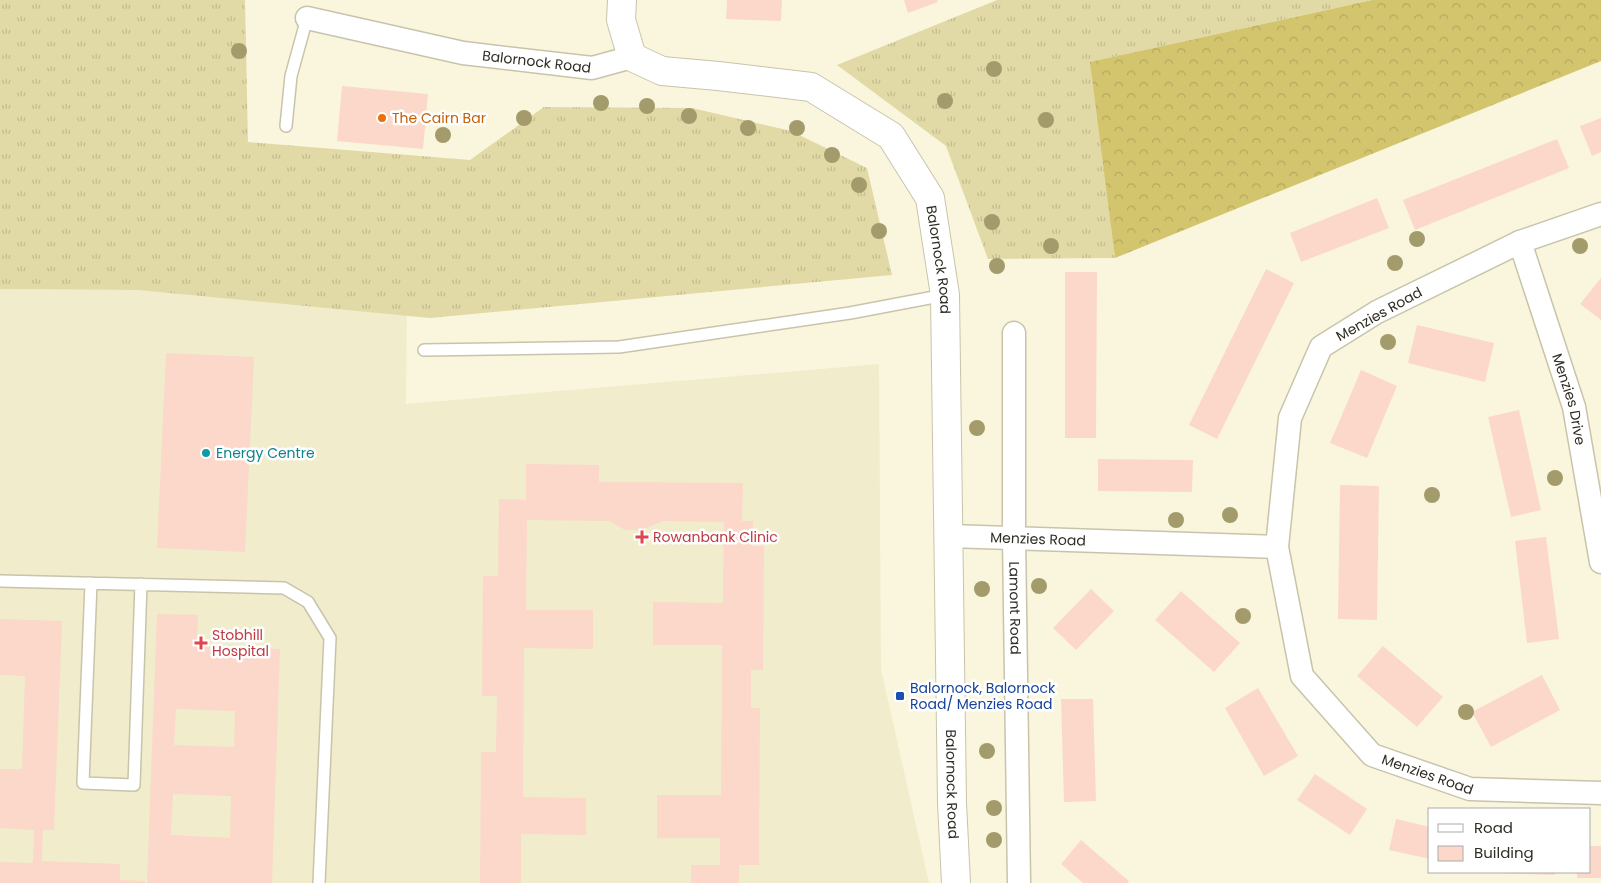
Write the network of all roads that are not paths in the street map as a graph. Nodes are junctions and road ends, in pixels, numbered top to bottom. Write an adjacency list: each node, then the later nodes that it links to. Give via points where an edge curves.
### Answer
1 (622, 0): 3 (street, via 621,20)
2 (307, 18): 3 (street, Balornock Road, via 473,55 592,68); 4 (lane, via 291,76)
3 (632, 57): 7 (street, Balornock Road, via 662,71 811,87 891,136 930,198)
4 (286, 126)
5 (1601, 214): 6 (street, Menzies Road)
6 (1520, 242): 12 (street, Menzies Road, via 1377,312 1321,347 1290,418); 13 (street, Menzies Drive, via 1574,407)
7 (945, 295): 9 (lane, via 850,313 619,347); 10 (street, Balornock Road)
8 (1014, 333): 11 (street, Lamont Road)
9 (424, 350)
10 (949, 536): 11 (street, Menzies Road); 19 (street, Balornock Road)
11 (1014, 538): 12 (street, Menzies Road); 20 (street, Lamont Road)
12 (1277, 547): 17 (street, Menzies Road, via 1302,676 1372,755 1470,789)
13 (1601, 562)
14 (0, 581): 15 (lane)
15 (91, 583): 16 (lane); 16 (lane, via 83,783 134,785)
16 (141, 584): 18 (lane, via 284,588 308,602 330,638)
17 (1601, 793)
18 (319, 883)
19 (956, 883)
20 (1019, 883)

